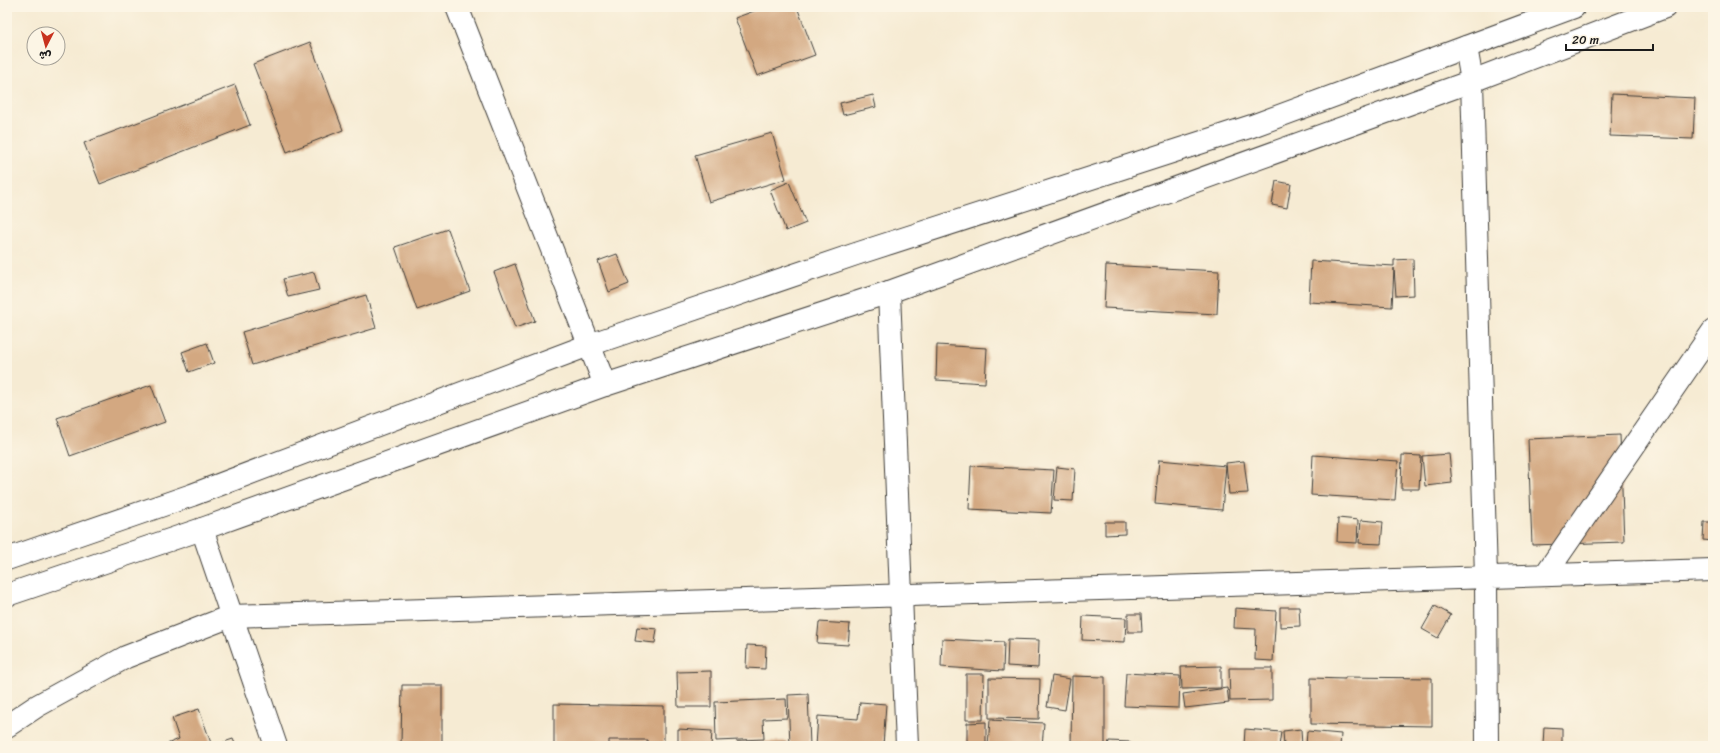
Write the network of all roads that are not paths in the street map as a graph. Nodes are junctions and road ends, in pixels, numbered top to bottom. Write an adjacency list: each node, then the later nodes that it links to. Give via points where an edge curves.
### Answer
1 (457, 7): 8 (street)
2 (1574, 7): 4 (street)
3 (1665, 7): 5 (street)
4 (1466, 47): 5 (street); 8 (street, via 1252,126 856,254)
5 (1472, 81): 6 (street); 14 (street)
6 (889, 292): 9 (street); 16 (street)
7 (1713, 331): 13 (street)
8 (588, 345): 9 (street); 11 (street, via 192,495)
9 (605, 385): 10 (street)
10 (202, 529): 15 (street); 17 (street)
11 (7, 559)
12 (1713, 570): 13 (street)
13 (1545, 575): 14 (street)
14 (1486, 577): 16 (street); 21 (street)
15 (7, 595)
16 (901, 595): 17 (street); 20 (street)
17 (232, 616): 18 (street, via 126,657 37,706); 19 (street)
18 (7, 726)
19 (276, 746)
20 (907, 746)
21 (1487, 746)

